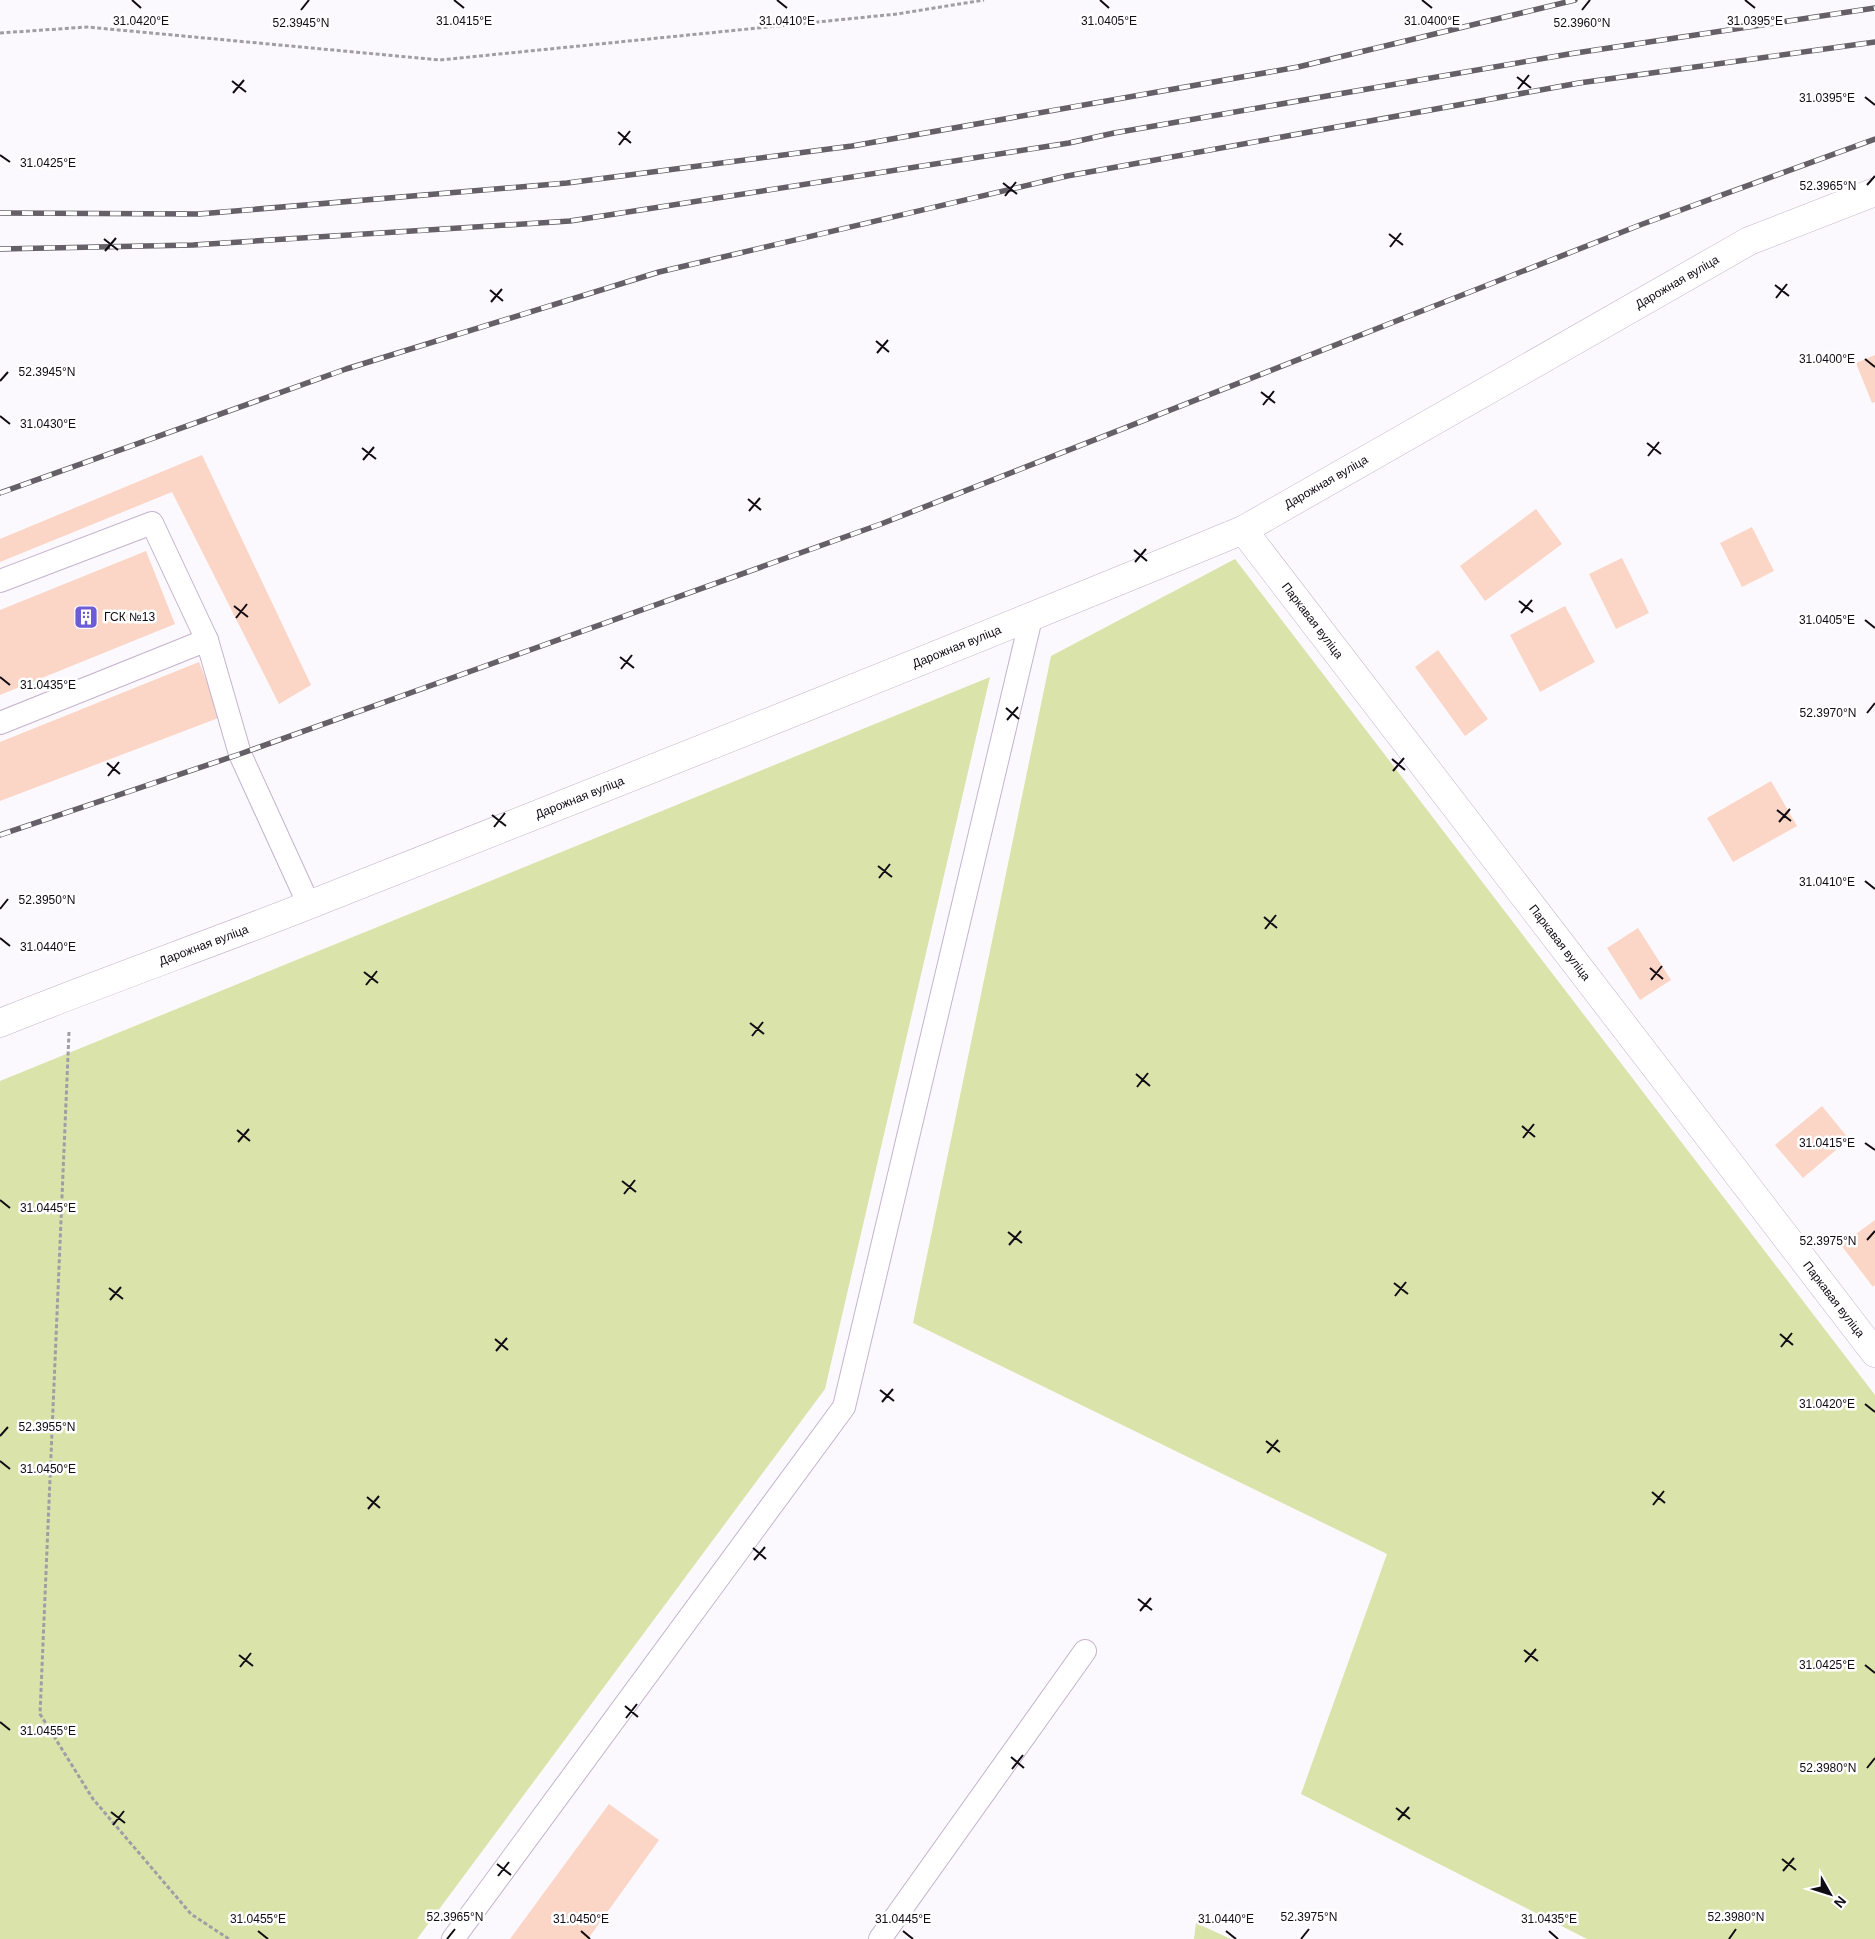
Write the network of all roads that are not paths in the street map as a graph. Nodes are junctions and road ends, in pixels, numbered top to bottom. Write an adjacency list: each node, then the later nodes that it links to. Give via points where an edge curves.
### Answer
1 (1875, 192): 2 (street, Дарожная вуліца, via 1749,241)
2 (1243, 530): 4 (street, Дарожная вуліца); 9 (street, Паркавая вуліца)
3 (0, 581): 5 (lane, via 152,523)
4 (1031, 618): 7 (street, Дарожная вуліца); 11 (lane, via 844,1407)
5 (206, 640): 6 (lane); 7 (lane, via 240,754)
6 (0, 724)
7 (309, 905): 8 (street, Дарожная вуліца)
8 (0, 1023)
9 (1875, 1354)
10 (1086, 1651): 12 (lane)
11 (453, 1939)
12 (880, 1939)

